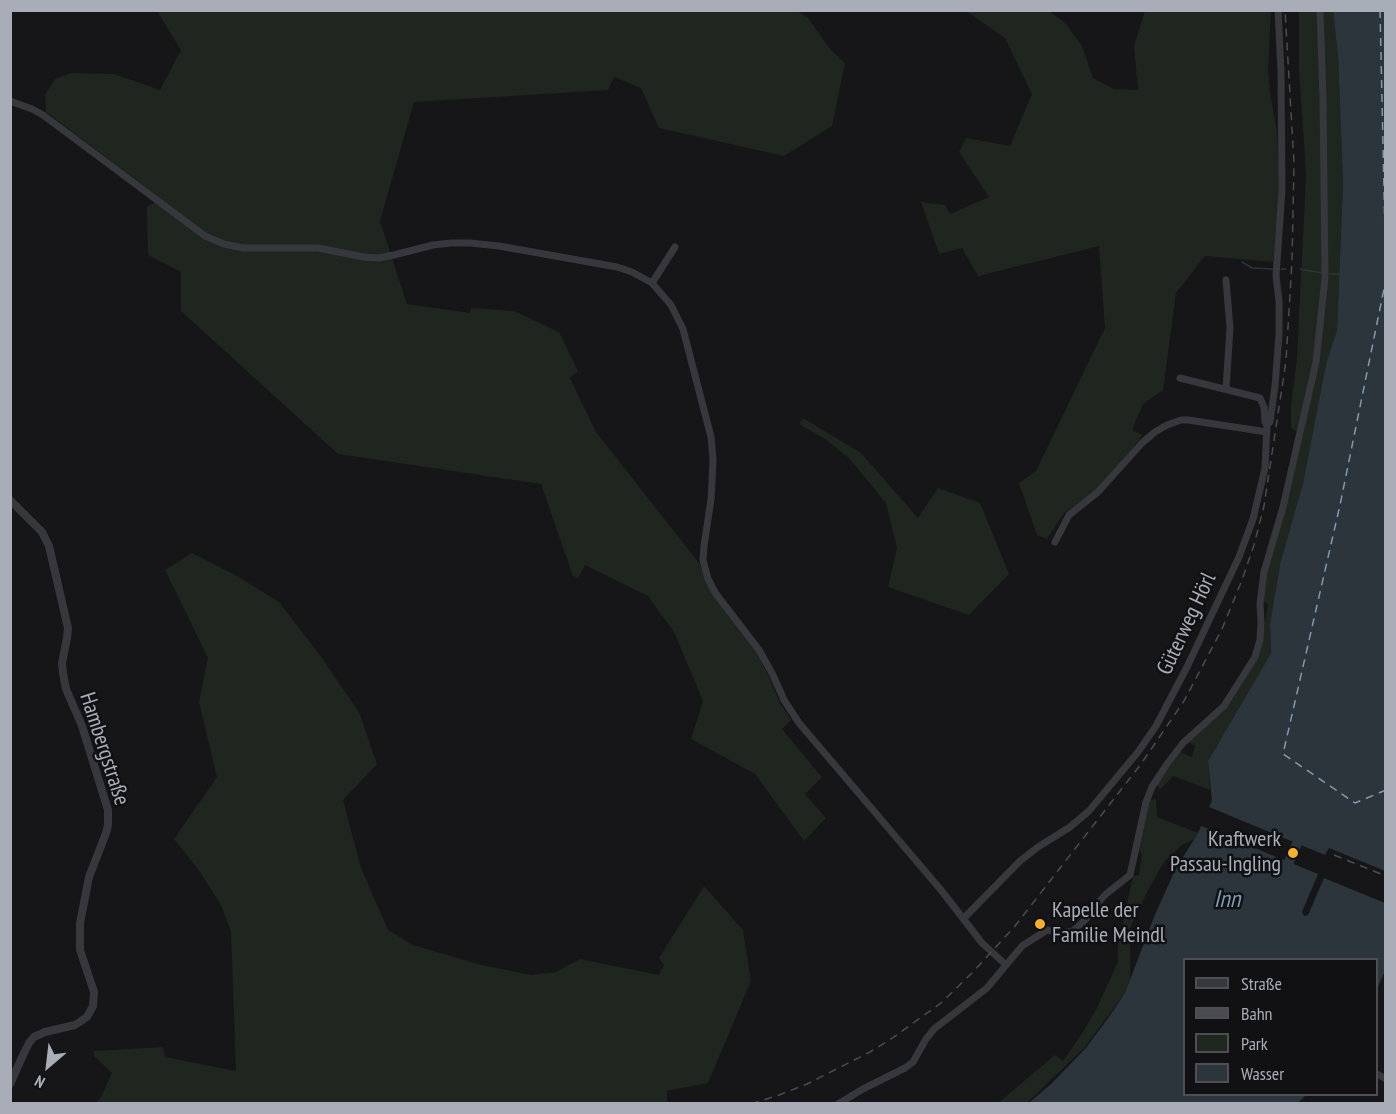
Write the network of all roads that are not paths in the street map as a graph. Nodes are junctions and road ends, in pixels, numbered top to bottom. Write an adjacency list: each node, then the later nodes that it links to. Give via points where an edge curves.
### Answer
1 (1278, 10): 9 (street, Güterweg Hörl, via 1282,190 1276,276 1280,315 1272,412)
2 (1320, 10): 13 (street, via 1325,278 1316,362 1264,572 1260,640 1255,657 1224,706 1183,743 1152,788 1131,875 1106,894 1073,932 1042,932 1022,946)
3 (10, 101): 6 (street, via 43,115 206,236 224,244 243,248 318,248 379,258 433,245 470,243 607,264)
4 (675, 247): 6 (street)
5 (1226, 279): 8 (street, via 1230,328)
6 (652, 283): 12 (street, via 683,329 711,437 711,499 703,560 708,579 759,650 799,723)
7 (1180, 378): 8 (street)
8 (1226, 389): 9 (street, via 1260,398)
9 (1267, 428): 11 (street, via 1188,420 1167,425 1142,443 1098,492 1069,515); 12 (street, Güterweg Hörl, via 1265,468 1245,542 1156,726 1089,811 1020,861)
10 (10, 500): 14 (street, Hambergstraße, via 42,532 49,546 68,628 62,663 66,688 108,810 108,825 89,877 80,923 80,950 93,992 93,1006 87,1017 75,1025 34,1037)
11 (1055, 542)
12 (964, 918): 13 (street, via 982,943)
13 (1006, 965): 15 (street, via 987,988 934,1029 913,1062)
14 (10, 1084)
15 (838, 1104)

